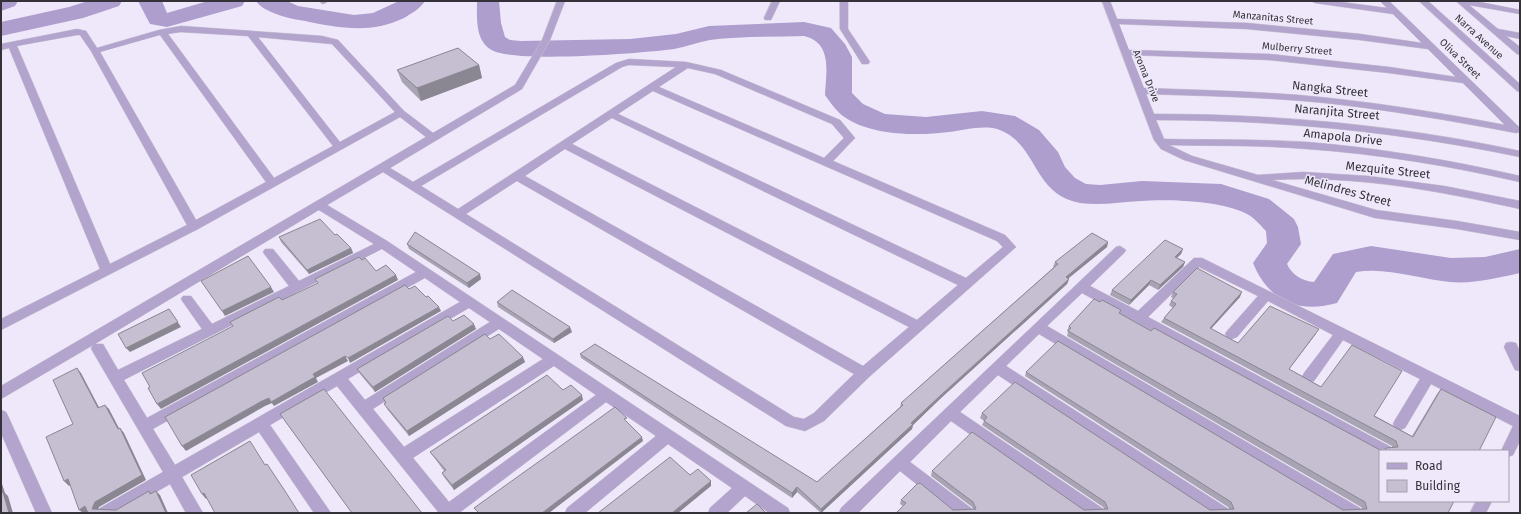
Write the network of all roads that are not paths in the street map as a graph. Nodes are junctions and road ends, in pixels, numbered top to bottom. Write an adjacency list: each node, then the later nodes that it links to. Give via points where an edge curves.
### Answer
1 (560, 1): 33 (street, via 546,40 519,87)
2 (776, 1): 11 (street)
3 (844, 1): 23 (street, via 844,29)
4 (1106, 1): 12 (street, Aroma Drive)
5 (1315, 1): 9 (street)
6 (1384, 1): 9 (street, Oliva Street)
7 (1423, 1): 27 (street, Narra Avenue)
8 (1461, 1): 10 (street); 13 (street)
9 (1395, 12): 19 (street, Oliva Street)
10 (1520, 12)
11 (768, 18)
12 (1113, 21): 19 (street, Manzanitas Street, via 1247,26); 21 (street, Aroma Drive)
13 (1495, 31): 16 (street); 22 (street)
14 (162, 32): 15 (street, via 181,29); 20 (street); 44 (street)
15 (251, 34): 29 (street, via 335,42); 36 (street)
16 (1520, 36)
17 (12, 45): 18 (street); 20 (street, via 77,32 83,33); 54 (street)
18 (1, 47)
19 (1431, 47): 25 (street, Oliva Street)
20 (95, 50): 49 (street)
21 (1124, 52): 25 (street, Mulberry Street, via 1269,57); 28 (street, Aroma Drive)
22 (1520, 52)
23 (865, 62)
24 (686, 66): 26 (street); 39 (street, via 718,72 836,122 850,138); 45 (street, via 629,62 619,65)
25 (1466, 81): 32 (street, Oliva Street)
26 (654, 88): 30 (street); 39 (street)
27 (1520, 89)
28 (1140, 91): 31 (street, Aroma Drive); 32 (street, Nangka Street, via 1323,100 1426,113)
29 (401, 113): 33 (street); 36 (street)
30 (613, 115): 35 (street); 56 (street)
31 (1150, 117): 34 (street, Aroma Drive); 38 (street, Naranjita Street, via 1213,116 1319,122 1402,131)
32 (1518, 132)
33 (432, 137): 40 (street)
34 (1161, 142): 37 (street, Aroma Drive); 43 (street, Amapola Drive, via 1325,147 1415,159)
35 (566, 145): 41 (street); 65 (street)
36 (339, 147): 44 (street)
37 (1174, 152): 42 (street, Melindres Street)
38 (1520, 154)
39 (826, 162): 56 (street, via 1001,238 1010,247)
40 (382, 167): 45 (street); 46 (street)
41 (517, 176): 48 (street); 75 (street)
42 (1250, 177): 47 (street, Mezquite Street, via 1317,176 1374,180 1419,185); 50 (street, Melindres Street, via 1375,214)
43 (1520, 179)
44 (272, 183): 49 (street)
45 (414, 186): 48 (street)
46 (318, 205): 51 (street); 80 (street)
47 (1520, 205)
48 (459, 214): 75 (street, via 791,422 805,425 819,417)
49 (194, 226): 54 (street)
50 (1520, 236)
51 (383, 244): 55 (street); 57 (street)
52 (1120, 250): 58 (street)
53 (269, 252): 57 (street)
54 (106, 270): 64 (street)
55 (425, 273): 61 (street); 88 (street)
56 (968, 284): 65 (street)
57 (297, 287): 67 (street)
58 (1082, 287): 62 (street); 66 (street)
59 (1266, 295): 62 (street, via 1198,261); 68 (street); 69 (street)
60 (187, 299): 67 (street)
61 (468, 303): 63 (street); 79 (street)
62 (1139, 318): 91 (street)
63 (499, 323): 72 (street); 82 (street)
64 (1, 325)
65 (918, 326): 75 (street)
66 (1038, 327): 74 (street); 109 (street)
67 (210, 330): 78 (street)
68 (1341, 333): 76 (street); 77 (street)
69 (1232, 334)
70 (1511, 347): 73 (street)
71 (98, 348): 78 (street)
72 (554, 359): 81 (street); 93 (street)
73 (1520, 366)
74 (997, 367): 83 (street); 108 (street)
75 (864, 374)
76 (1428, 376): 86 (street); 87 (street)
77 (1309, 377)
78 (116, 378): 88 (street)
79 (339, 378): 82 (street); 85 (street)
80 (1, 393)
81 (607, 394): 90 (street); 97 (street)
82 (363, 408): 93 (street)
83 (950, 412): 94 (street); 107 (street)
84 (1, 416): 98 (street)
85 (261, 423): 95 (street); 101 (street)
86 (1520, 423)
87 (1400, 424)
88 (144, 426): 95 (street)
89 (1520, 426): 92 (street)
90 (668, 435): 96 (street); 102 (street)
91 (1384, 450)
92 (1508, 450)
93 (403, 456): 97 (street)
94 (899, 462): 105 (street); 106 (street)
95 (173, 474): 99 (street); 100 (street)
96 (744, 488): 103 (street); 104 (street)
97 (449, 512)
98 (44, 513)
99 (106, 513)
100 (195, 513)
101 (323, 513)
102 (573, 513)
103 (716, 513)
104 (782, 513)
105 (846, 513)
106 (965, 513)
107 (1096, 513)
108 (1221, 513)
109 (1354, 513)

